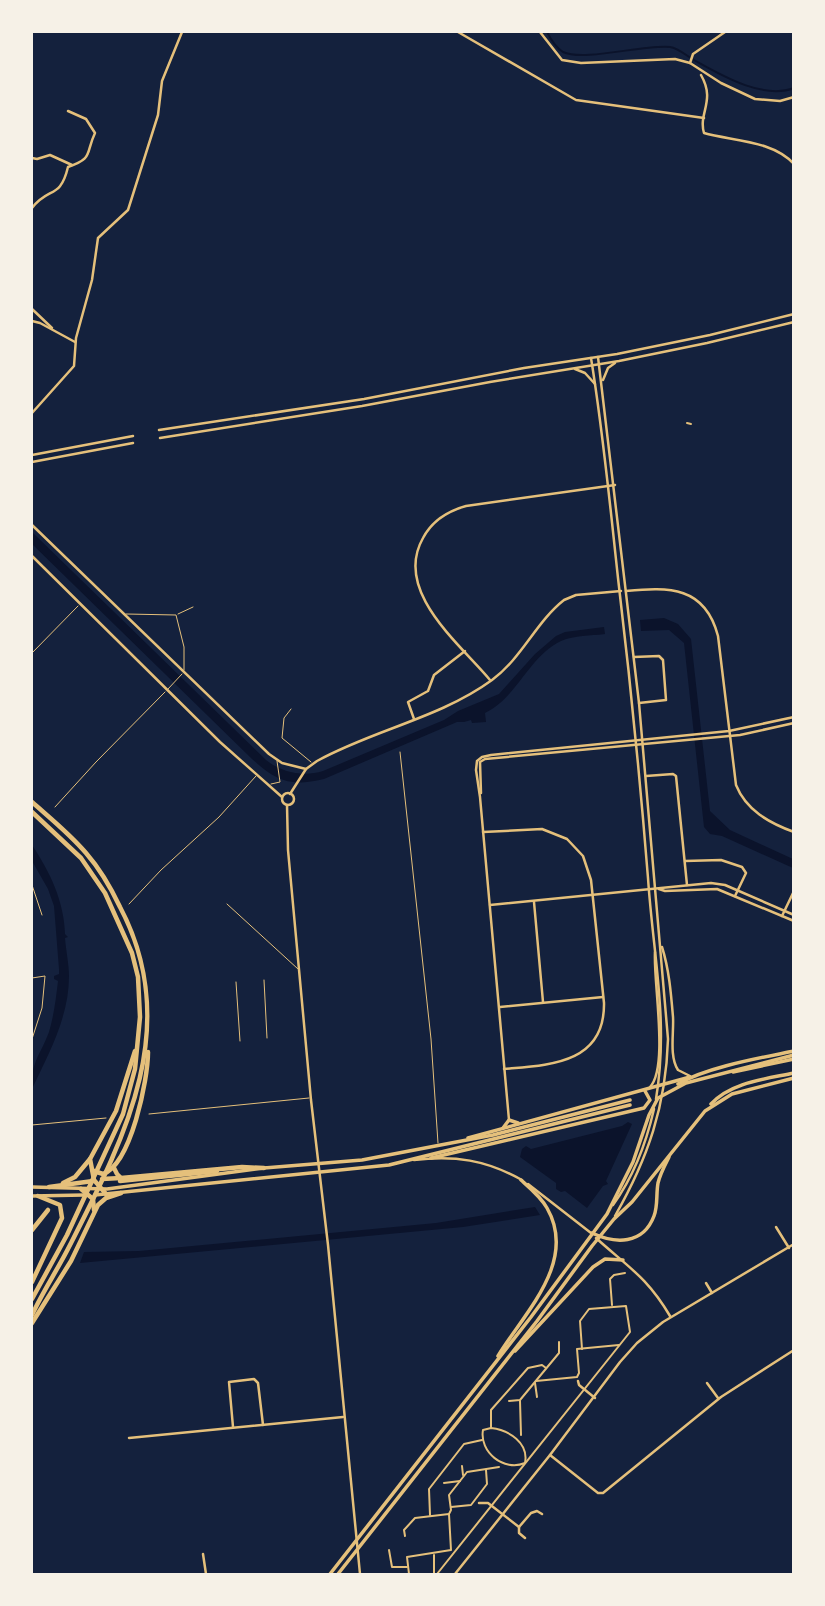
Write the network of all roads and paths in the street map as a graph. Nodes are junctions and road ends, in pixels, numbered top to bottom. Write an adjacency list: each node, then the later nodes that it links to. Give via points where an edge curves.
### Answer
1 (183, 32): 19 (street, via 162,81 158,115 128,210 97,240)
2 (457, 32): 9 (street, via 576,100)
3 (725, 32): 5 (street)
4 (544, 33): 5 (street, via 562,60)
5 (690, 62): 6 (street)
6 (700, 72): 7 (street, via 755,99); 9 (street, via 708,85)
7 (793, 97)
8 (68, 111): 12 (street, via 86,119 96,134 86,158)
9 (704, 118): 11 (street, via 704,133 748,141)
10 (32, 158): 12 (street, via 50,155)
11 (793, 163)
12 (72, 165): 13 (street, via 56,191 43,195)
13 (32, 208)
14 (32, 309): 18 (street)
15 (793, 314): 20 (street)
16 (32, 321): 18 (street)
17 (793, 322): 22 (street)
18 (55, 332): 19 (street)
19 (76, 343): 28 (street, via 72,371)
20 (598, 357): 21 (street); 23 (street)
21 (591, 358): 24 (street); 29 (street)
22 (619, 361): 23 (street); 26 (street, via 608,368)
23 (599, 364): 24 (street); 26 (street)
24 (592, 365): 25 (street); 27 (street)
25 (572, 368): 27 (street); 31 (street)
26 (602, 383): 35 (street)
27 (596, 385): 36 (street)
28 (32, 413)
29 (159, 430)
30 (133, 436): 33 (street)
31 (160, 438)
32 (133, 443): 34 (street)
33 (32, 455)
34 (32, 462)
35 (615, 485): 36 (street); 40 (street)
36 (608, 486): 39 (street); 45 (street, via 466,506 430,528 416,556 418,588)
37 (32, 525): 43 (street)
38 (32, 556): 41 (street)
39 (620, 591): 40 (street); 49 (street, via 564,600); 59 (street)
40 (626, 591): 47 (street); 56 (street, via 675,590 709,613 718,636)
41 (79, 604): 46 (lane); 50 (street)
42 (193, 607): 44 (lane)
43 (124, 615): 44 (lane); 48 (street)
44 (176, 615): 48 (lane, via 184,647)
45 (465, 651): 49 (street); 54 (street, via 434,674 428,691 408,702)
46 (32, 653)
47 (634, 657): 51 (street); 51 (street, via 659,656 663,660 666,700)
48 (182, 674): 50 (lane); 61 (street)
49 (491, 681): 54 (street)
50 (167, 689): 64 (street); 71 (lane)
51 (639, 703): 58 (street)
52 (291, 709): 62 (lane, via 284,718 282,738)
53 (793, 717): 56 (street)
54 (414, 719): 62 (street)
55 (793, 723): 57 (street)
56 (729, 731): 57 (street); 58 (street)
57 (730, 736): 58 (street); 74 (street, via 734,779 741,797 761,816)
58 (643, 741): 59 (street); 65 (street)
59 (636, 742): 73 (street, via 485,759 479,769); 79 (street)
60 (400, 751): 120 (lane)
61 (277, 762): 63 (street); 66 (lane, via 279,782)
62 (313, 764): 63 (street)
63 (306, 769): 67 (street)
64 (256, 776): 66 (street); 85 (lane)
65 (646, 776): 75 (street, via 677,776); 78 (street)
66 (266, 785): 68 (street)
67 (290, 794): 68 (street); 70 (street, via 293,801)
68 (282, 797): 70 (street)
69 (32, 802): 105 (highway, via 87,853 122,911 144,974)
70 (287, 805): 94 (street)
71 (55, 807)
72 (32, 812): 101 (highway, via 88,867 117,917 138,977)
73 (483, 832): 82 (street, via 538,828 559,834 583,856); 87 (street)
74 (793, 832)
75 (685, 860): 77 (street); 80 (street, via 720,860 742,867 746,873)
76 (32, 885): 89 (lane)
77 (687, 885): 78 (street); 80 (street, via 716,883)
78 (656, 888): 79 (street); 83 (street, via 712,888); 92 (street)
79 (648, 889): 82 (street); 93 (street)
80 (738, 891): 83 (street); 88 (street)
81 (793, 891): 88 (street)
82 (593, 895): 84 (street); 98 (street)
83 (735, 895): 88 (street)
84 (534, 902): 87 (street); 99 (street)
85 (129, 904)
86 (227, 904): 94 (lane)
87 (490, 905): 100 (street)
88 (783, 914): 90 (street); 91 (street)
89 (42, 915)
90 (793, 915)
91 (793, 920)
92 (660, 940): 108 (street, via 673,1017 673,1062 681,1073); 144 (street, via 667,1031 662,1100 644,1161)
93 (655, 942): 111 (street, via 659,1047 655,1080); 143 (street, via 662,1061 651,1123 629,1181)
94 (300, 971): 112 (street)
95 (32, 978): 103 (lane, via 46,976)
96 (264, 980): 102 (lane)
97 (236, 982): 104 (lane)
98 (603, 997): 99 (street); 107 (street, via 598,1029 575,1057)
99 (543, 1002): 100 (street)
100 (500, 1007): 107 (street)
101 (139, 1037): 123 (highway, via 121,1100); 155 (highway, via 127,1104)
102 (267, 1038)
103 (32, 1039)
104 (240, 1041)
105 (148, 1044): 127 (highway, via 140,1109); 157 (highway, via 133,1107)
106 (793, 1055): 108 (main road); 110 (main road)
107 (504, 1069): 115 (street)
108 (694, 1076): 110 (main road); 111 (main road)
109 (793, 1076): 121 (main road, via 732,1094 708,1108)
110 (671, 1089): 143 (main road, via 653,1106 634,1162)
111 (645, 1091): 116 (main road); 122 (main road, via 650,1100 644,1108)
112 (311, 1098): 113 (lane); 125 (street)
113 (149, 1114)
114 (106, 1118): 117 (lane)
115 (509, 1120): 116 (main road); 118 (main road)
116 (521, 1123): 118 (main road)
117 (32, 1125)
118 (501, 1129): 119 (main road)
119 (453, 1143): 120 (main road); 124 (main road, via 630,1103)
120 (438, 1146): 125 (main road)
121 (673, 1150): 144 (main road); 147 (main road, via 657,1186 654,1215 645,1230 620,1241)
122 (432, 1158): 124 (street); 132 (street, via 477,1161)
123 (90, 1159): 126 (highway); 134 (highway, via 75,1177)
124 (411, 1160): 129 (main road)
125 (318, 1164): 128 (main road); 129 (street)
126 (91, 1168): 127 (highway, via 99,1175); 130 (highway)
127 (114, 1168): 131 (highway)
128 (264, 1168): 131 (highway); 136 (main road)
129 (319, 1172): 137 (main road); 176 (street)
130 (94, 1180): 131 (highway); 134 (highway); 136 (highway)
131 (121, 1180)
132 (521, 1180): 147 (street); 166 (main road, via 551,1217 556,1257 537,1297)
133 (32, 1187): 134 (main road)
134 (49, 1187): 135 (main road)
135 (81, 1189): 136 (main road); 138 (highway)
136 (99, 1189): 139 (highway)
137 (121, 1193): 139 (main road); 142 (highway)
138 (90, 1195): 139 (main road); 140 (main road); 142 (highway)
139 (106, 1195)
140 (34, 1196): 152 (highway, via 60,1205 62,1218)
141 (48, 1210): 146 (highway)
142 (94, 1210): 159 (highway, via 71,1261)
143 (607, 1214): 166 (main road)
144 (614, 1219): 164 (main road)
145 (776, 1227): 149 (street)
146 (32, 1230)
147 (590, 1233): 150 (street)
148 (793, 1244): 149 (street)
149 (789, 1247): 154 (street); 158 (street)
150 (623, 1260): 158 (street, via 648,1283); 164 (main road, via 605,1259 593,1267)
151 (625, 1273): 156 (street, via 610,1279)
152 (32, 1282)
153 (706, 1283): 154 (street)
154 (712, 1293): 158 (street)
155 (32, 1299)
156 (612, 1306): 161 (street, via 628,1309 630,1331); 162 (street, via 589,1309 580,1320)
157 (32, 1315)
158 (672, 1318): 172 (street, via 638,1343)
159 (32, 1323)
160 (559, 1342): 165 (street, via 559,1353)
161 (619, 1345): 162 (street); 170 (street)
162 (582, 1349): 168 (street, via 577,1349 577,1377)
163 (793, 1350): 173 (street)
164 (501, 1365): 207 (main road)
165 (546, 1368): 168 (street); 179 (street, via 528,1368 491,1410)
166 (489, 1369): 206 (main road)
167 (578, 1381): 170 (street)
168 (535, 1382): 171 (street); 174 (street)
169 (707, 1383): 173 (street)
170 (584, 1389): 172 (street); 184 (street)
171 (537, 1397)
172 (594, 1398): 183 (street)
173 (719, 1398): 183 (street, via 603,1493)
174 (520, 1400): 175 (street); 180 (street)
175 (509, 1401)
176 (343, 1417): 177 (street); 208 (street)
177 (263, 1425): 178 (street); 178 (street, via 254,1379 229,1382)
178 (233, 1427): 181 (street)
179 (491, 1427): 182 (street, via 483,1430); 184 (street, via 520,1442)
180 (522, 1435)
181 (129, 1438)
182 (482, 1440): 184 (street, via 501,1463); 197 (street, via 464,1444 429,1489)
183 (550, 1455): 196 (street)
184 (524, 1463): 192 (street)
185 (462, 1466): 188 (street)
186 (499, 1467): 187 (street)
187 (486, 1469): 188 (street, via 469,1471); 193 (street, via 487,1484 471,1505)
188 (463, 1477): 189 (street)
189 (460, 1481): 190 (street); 193 (street, via 449,1495)
190 (444, 1483)
191 (480, 1503): 192 (street)
192 (491, 1505): 196 (street); 210 (street)
193 (450, 1507): 194 (street)
194 (449, 1514): 197 (street); 203 (street, via 451,1550)
195 (542, 1514): 198 (street, via 531,1513)
196 (503, 1515): 198 (street); 211 (street)
197 (430, 1517): 199 (street, via 413,1519)
198 (519, 1527): 200 (street)
199 (405, 1536)
200 (525, 1538)
201 (389, 1550): 204 (street, via 392,1567)
202 (203, 1554): 205 (street)
203 (434, 1554): 204 (street, via 407,1558); 210 (street)
204 (408, 1567): 209 (street)
205 (206, 1574)
206 (330, 1574)
207 (338, 1574)
208 (360, 1574)
209 (409, 1574)
210 (436, 1574)
211 (455, 1574)

